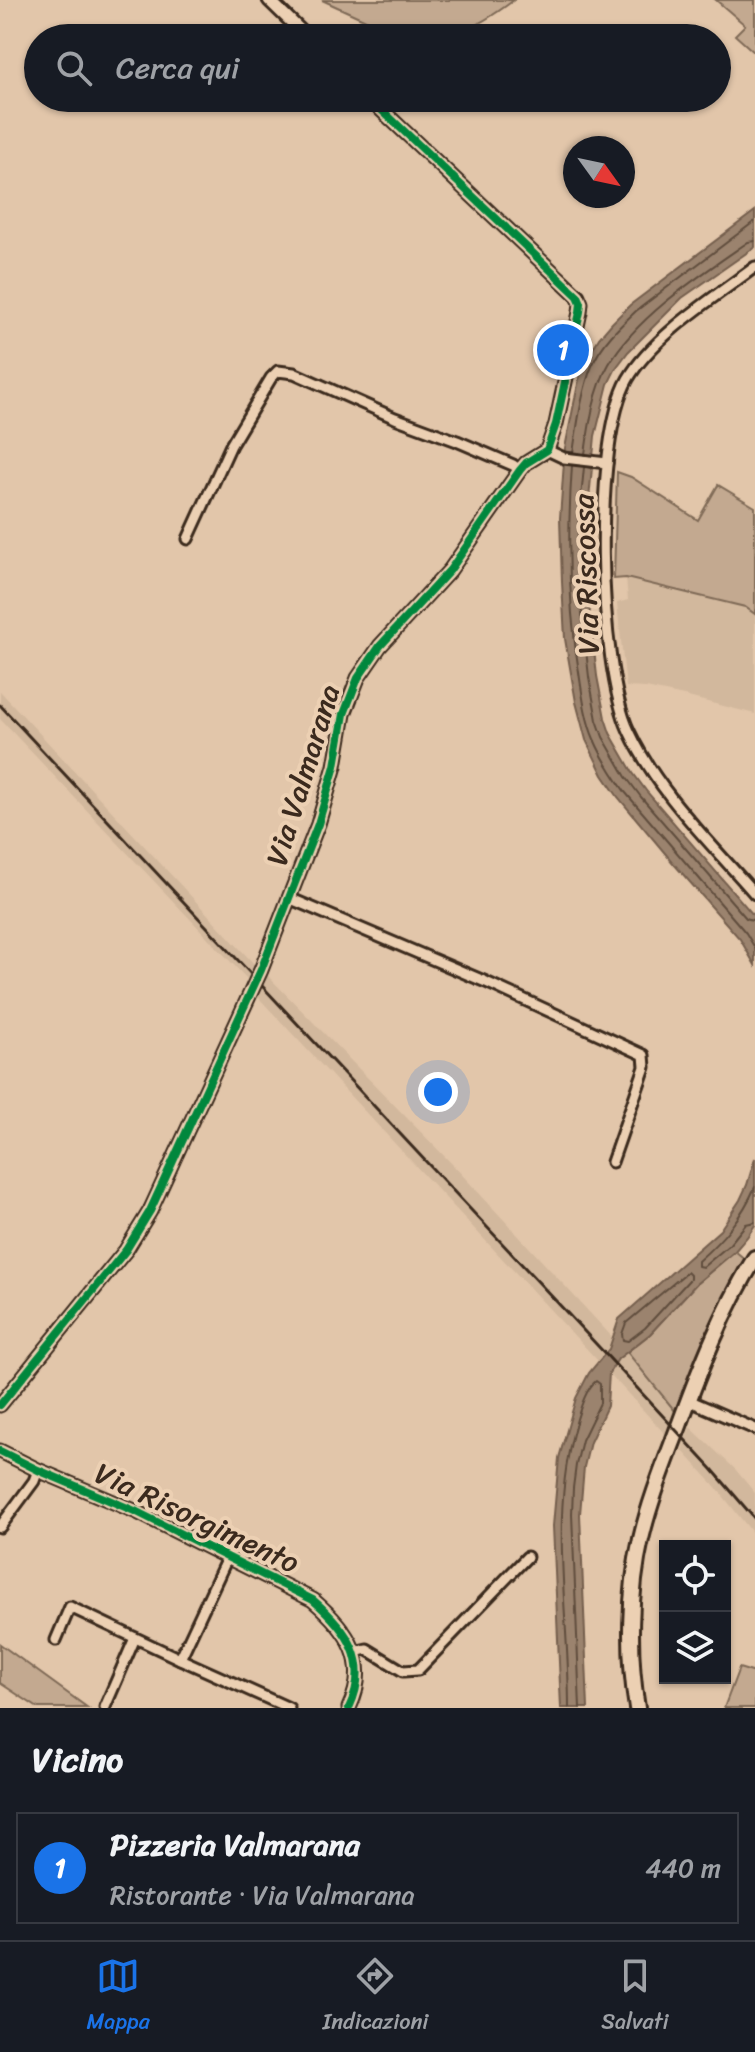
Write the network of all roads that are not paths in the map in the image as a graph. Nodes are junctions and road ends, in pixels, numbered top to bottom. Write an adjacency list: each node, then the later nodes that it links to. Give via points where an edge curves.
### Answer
1 (269, 0): 2 (street)
2 (294, 24)
3 (384, 112): 5 (street, via 578,296 573,353)
4 (755, 267): 6 (street, Via Riscossa, via 671,331 638,364 619,401)
5 (547, 450): 6 (street, via 564,458); 7 (street, Via Valmarana)
6 (604, 463): 9 (street, Via Riscossa, via 608,640 629,731 677,804)
7 (520, 470): 8 (street, via 302,376 278,371 237,434); 10 (street, Via Valmarana, via 450,570 380,646 358,678 318,824)
8 (188, 539)
9 (755, 894)
10 (289, 898): 11 (street, Via Valmarana, via 644,1055 645,1067); 14 (street, Via Valmarana, via 143,1224)
11 (612, 1162)
12 (755, 1258): 13 (main road, via 724,1312)
13 (688, 1400): 15 (street); 28 (main road, via 647,1517 634,1579)
14 (0, 1405)
15 (755, 1429)
16 (0, 1451): 17 (street, Via Risorgimento)
17 (38, 1470): 18 (street); 19 (street, Via Risorgimento)
18 (0, 1527)
19 (228, 1556): 23 (street, Via Risorgimento, via 313,1600 342,1629); 24 (street)
20 (527, 1557): 23 (street, via 418,1670 403,1671 367,1649)
21 (135, 1638): 22 (street, via 70,1607); 24 (street); 25 (street)
22 (56, 1640)
23 (354, 1652): 27 (street, via 358,1682)
24 (180, 1659): 26 (street)
25 (105, 1707)
26 (289, 1708)
27 (349, 1708)
28 (637, 1708)

